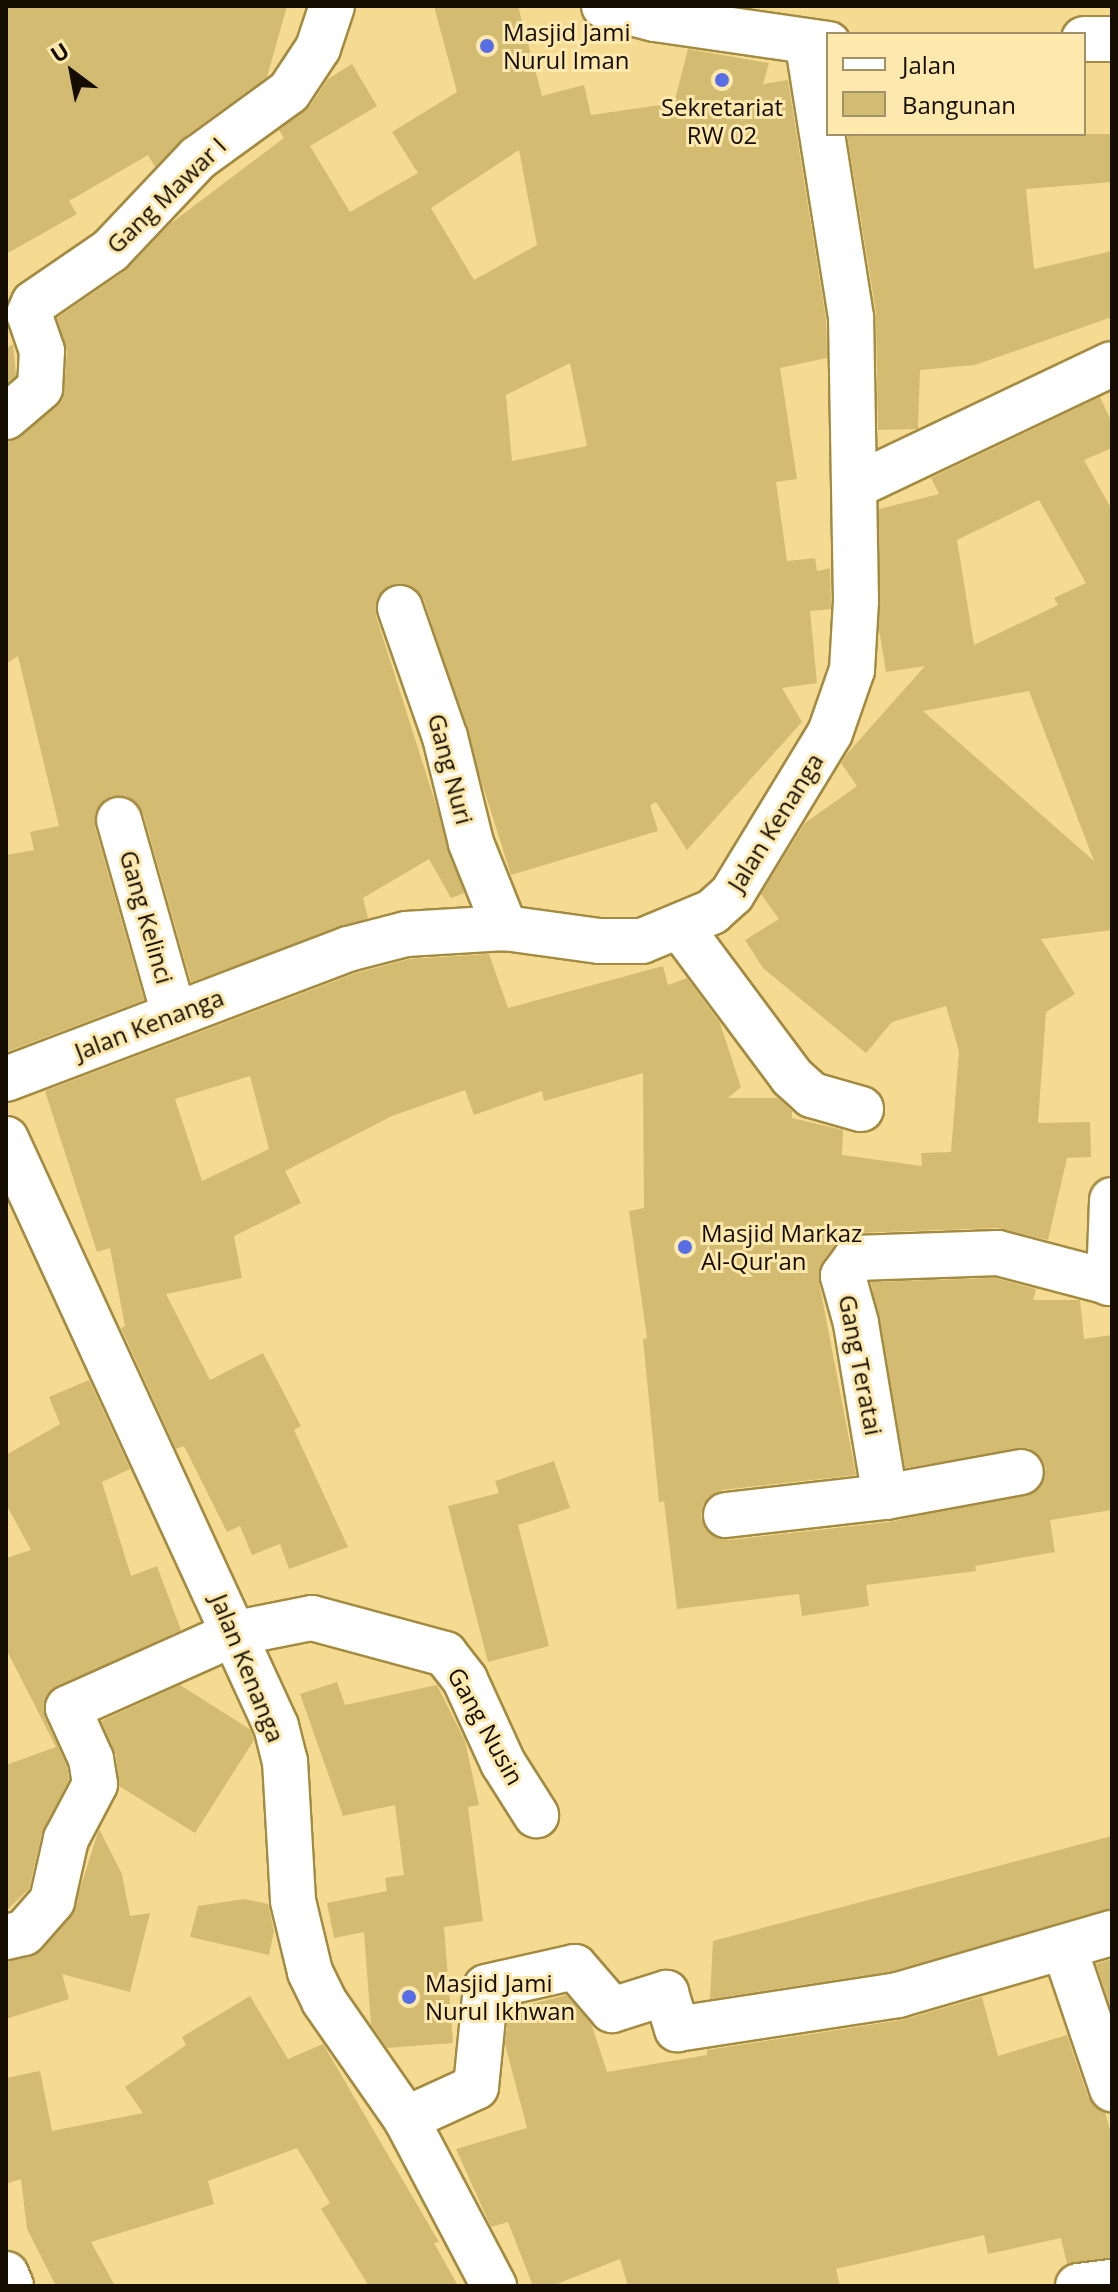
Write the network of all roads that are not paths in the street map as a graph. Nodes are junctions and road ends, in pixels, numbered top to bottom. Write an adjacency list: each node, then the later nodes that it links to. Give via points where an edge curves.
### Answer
1 (332, 6): 10 (street, Gang Mawar I, via 318,48 289,92 198,158 111,250 34,303 29,314 42,351 40,388)
2 (604, 6): 3 (street)
3 (672, 14): 6 (street)
4 (1086, 39): 5 (street)
5 (1112, 39)
6 (818, 44): 7 (street, Jalan Kenanga)
7 (826, 108)
8 (830, 136): 11 (street, Jalan Kenanga, via 848,284)
9 (1112, 364): 11 (street)
10 (6, 417)
11 (855, 486): 15 (street, Jalan Kenanga, via 856,601 846,697 809,769 732,894)
12 (400, 608): 14 (street, Gang Nuri, via 445,737 471,843)
13 (119, 820): 16 (street, Gang Kelinci)
14 (505, 928): 15 (street, Jalan Kenanga, via 599,941 642,941); 16 (street, Jalan Kenanga, via 406,934 362,945)
15 (681, 928): 18 (street, via 792,1077 812,1095)
16 (174, 1014): 17 (street, Jalan Kenanga)
17 (6, 1079)
18 (861, 1109)
19 (6, 1139): 25 (street, Jalan Kenanga)
20 (1112, 1200): 21 (street)
21 (1111, 1283): 23 (street, Gang Teratai, via 998,1253 856,1258 843,1276)
22 (1021, 1472): 23 (street)
23 (885, 1497): 24 (street)
24 (726, 1515)
25 (236, 1633): 26 (street, Gang Nusin, via 312,1618 445,1654 465,1680 503,1763); 28 (street, Gang Nusin, via 68,1712 91,1759 95,1784 66,1839 52,1901 24,1933); 31 (street, Jalan Kenanga, via 285,1761 288,1864 310,1972 324,2001)
26 (536, 1815)
27 (1112, 1933): 29 (street)
28 (6, 1937)
29 (1065, 1950): 30 (street); 31 (street, via 898,1995 677,2029 666,1993 612,2010 575,1967 486,1987 476,2087)
30 (1112, 2089)
31 (406, 2119): 35 (street, Jalan Kenanga)
32 (6, 2274): 34 (street)
33 (1112, 2282): 36 (street)
34 (11, 2286)
35 (494, 2286)
36 (1078, 2286)

